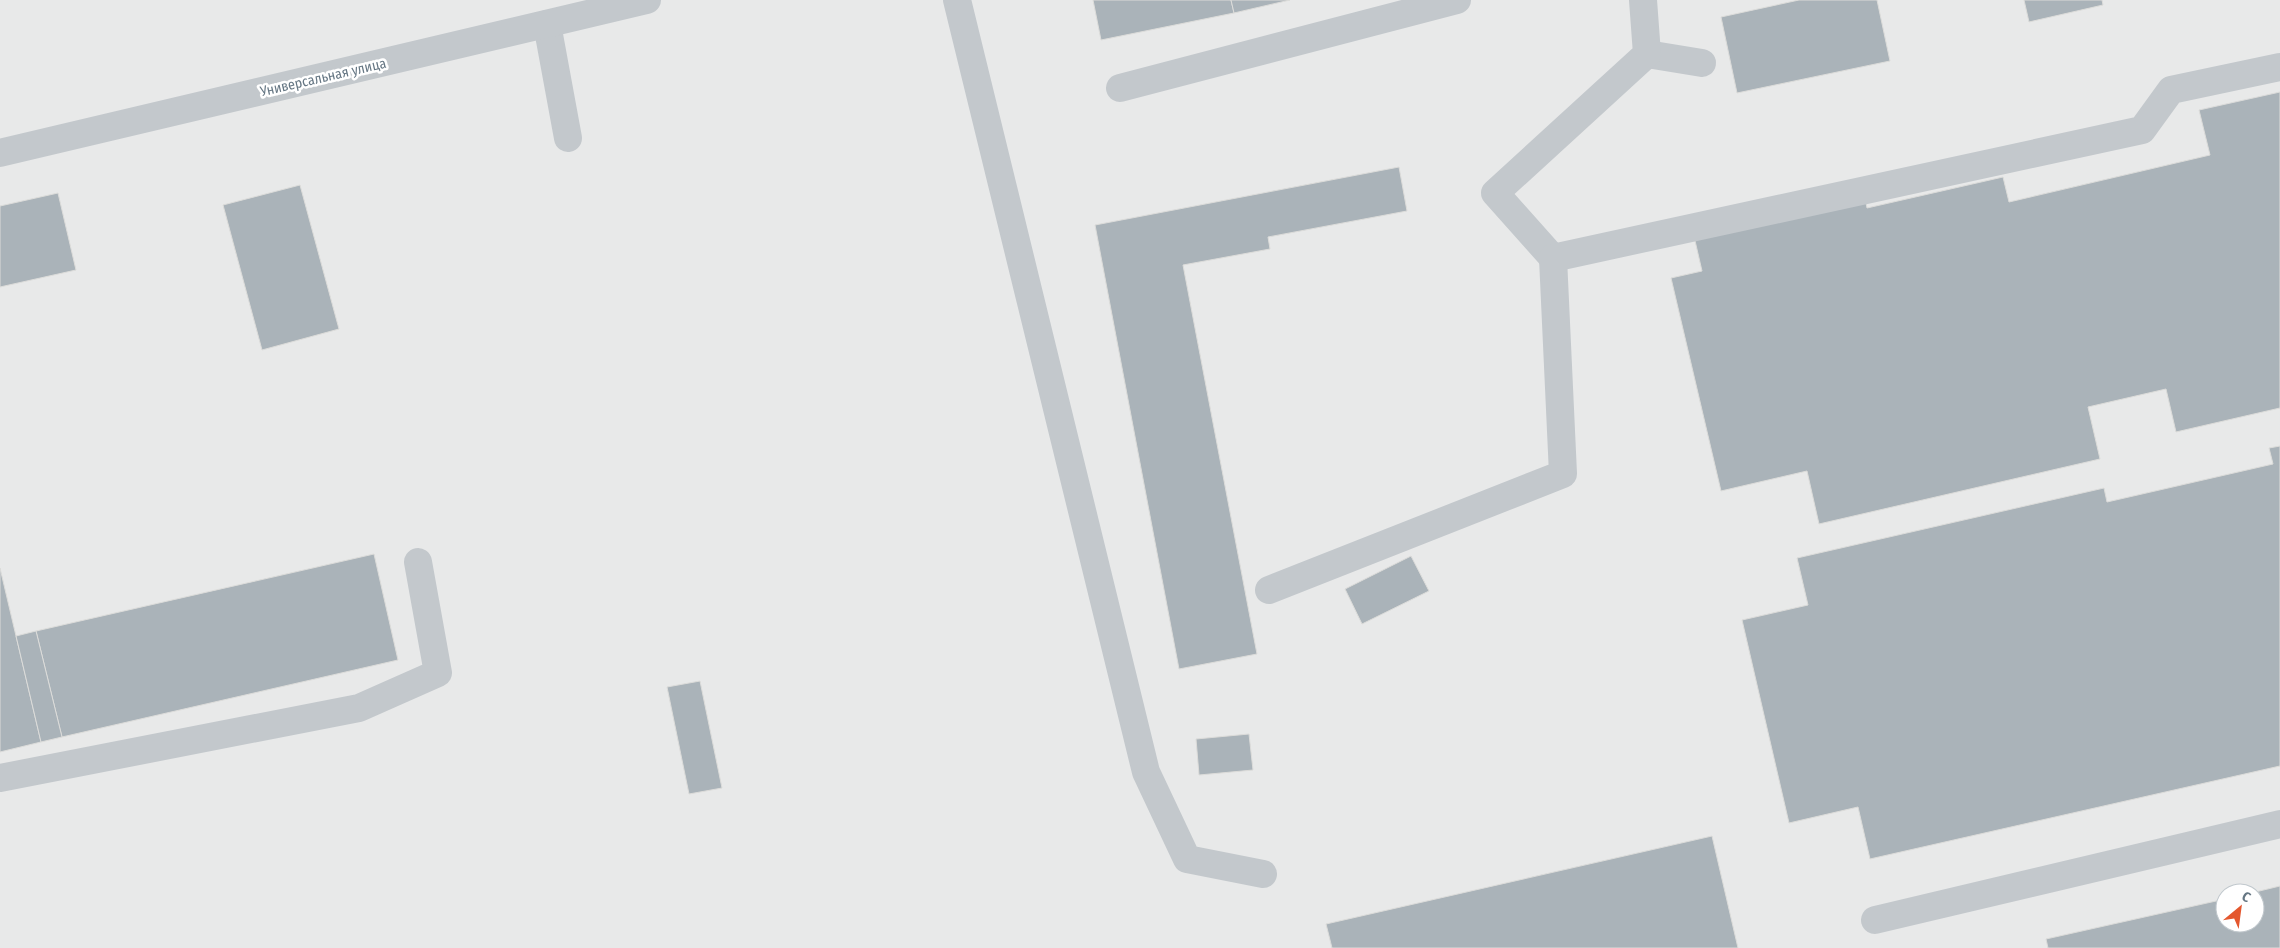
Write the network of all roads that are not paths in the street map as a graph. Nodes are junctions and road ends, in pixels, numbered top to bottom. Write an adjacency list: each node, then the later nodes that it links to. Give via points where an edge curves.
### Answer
1 (646, 0): 5 (street, Универсальная улица)
2 (957, 0): 17 (street, via 1146,772 1187,859)
3 (1457, 0): 9 (street)
4 (1643, 0): 6 (street)
5 (547, 24): 10 (street); 11 (street, Универсальная улица)
6 (1647, 54): 7 (street); 12 (street, via 1494,193)
7 (1702, 63)
8 (2280, 67): 12 (street, via 2171,90 2142,130)
9 (1120, 88)
10 (568, 138)
11 (0, 153)
12 (1553, 258): 14 (street, via 1563,474)
13 (418, 562): 15 (street, via 438,673 359,708)
14 (1270, 590)
15 (0, 778)
16 (2280, 824): 18 (street)
17 (1263, 874)
18 (1874, 920)

